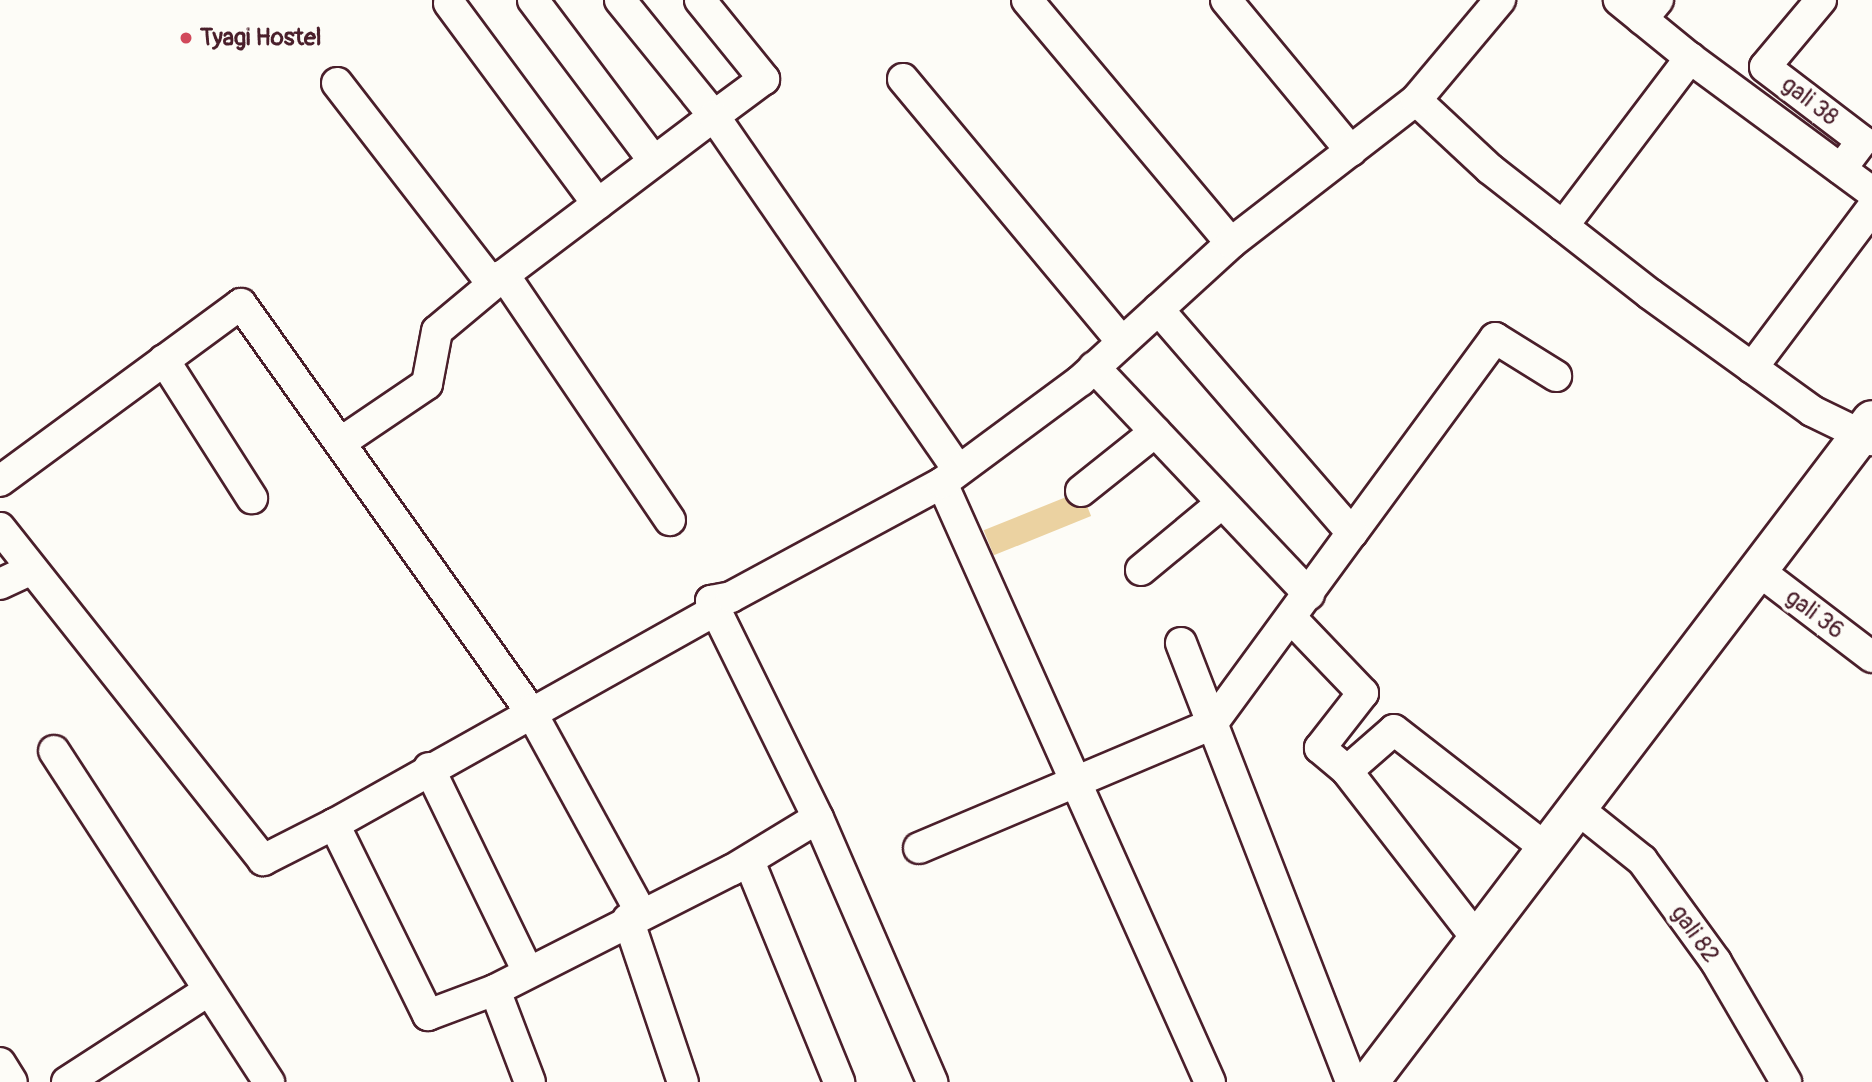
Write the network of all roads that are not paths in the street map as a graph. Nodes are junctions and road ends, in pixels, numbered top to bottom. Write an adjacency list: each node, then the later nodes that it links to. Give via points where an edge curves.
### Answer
1 (533, 0): 17 (street)
2 (620, 0): 15 (street)
3 (700, 0): 15 (street, via 764,79)
4 (1027, 0): 23 (street)
5 (1226, 0): 16 (street)
6 (1619, 0): 10 (street)
7 (1821, 0): 18 (street, gali 38, via 1765,67 1862,142)
8 (449, 3): 20 (street)
9 (1487, 5): 14 (street)
10 (1650, 9): 11 (street)
11 (1690, 58): 18 (street); 22 (street)
12 (903, 79): 26 (street)
13 (337, 82): 24 (street, via 489,280)
14 (1416, 100): 16 (street); 22 (street)
15 (714, 116): 17 (street); 34 (street)
16 (1351, 151): 23 (street)
17 (654, 161): 20 (street)
18 (1841, 169): 19 (street)
19 (1872, 192)
20 (598, 204): 24 (street)
21 (1872, 208): 29 (street)
22 (1563, 226): 29 (street)
23 (1231, 243): 25 (street)
24 (504, 275): 33 (street, via 438,331 427,384); 39 (street)
25 (1158, 309): 26 (street); 41 (street)
26 (1122, 342): 28 (street)
27 (164, 360): 33 (street, via 241,304); 35 (street); 37 (street)
28 (1094, 368): 32 (street); 34 (street)
29 (1752, 368): 31 (street, via 1812,411)
30 (1556, 376): 41 (street, via 1495,338)
31 (1869, 431): 44 (street)
32 (1155, 432): 36 (street); 38 (street)
33 (340, 443): 51 (street)
34 (950, 476): 47 (street, via 731,597 711,601); 56 (street)
35 (0, 481)
36 (1081, 491)
37 (252, 498)
38 (1222, 503): 43 (street); 46 (street)
39 (670, 520)
40 (0, 528): 42 (street)
41 (1352, 533): 46 (street)
42 (32, 569): 45 (street); 59 (street, via 264,860)
43 (1141, 570)
44 (1759, 571): 50 (street, gali 36); 57 (street)
45 (0, 584)
46 (1309, 594): 48 (street)
47 (716, 610): 51 (street); 58 (street)
48 (1291, 618): 52 (street); 55 (street, via 1363,693 1320,748)
49 (1181, 643): 52 (street)
50 (1872, 657)
51 (530, 710): 54 (street); 63 (street)
52 (1212, 724): 56 (street); 77 (street)
53 (54, 751): 67 (street)
54 (429, 768): 59 (street); 65 (street)
55 (1348, 771): 61 (street, via 1394,730); 64 (street)
56 (1076, 782): 60 (street); 76 (street)
57 (1578, 809): 61 (street); 79 (street, gali 82, via 1642,860 1716,962)
58 (818, 818): 62 (street); 75 (street)
59 (334, 824): 66 (street, via 428,1015)
60 (919, 848)
61 (1547, 849): 64 (street)
62 (749, 861): 63 (street); 74 (street)
63 (635, 916): 65 (street); 73 (street)
64 (1478, 940): 78 (street)
65 (528, 972): 66 (street)
66 (495, 990): 72 (street)
67 (206, 992): 70 (street); 71 (street)
68 (0, 1063): 69 (street)
69 (12, 1082)
70 (67, 1082)
71 (269, 1082)
72 (530, 1082)
73 (683, 1082)
74 (839, 1082)
75 (932, 1082)
76 (1210, 1082)
77 (1351, 1082)
78 (1369, 1082)
79 (1786, 1082)

